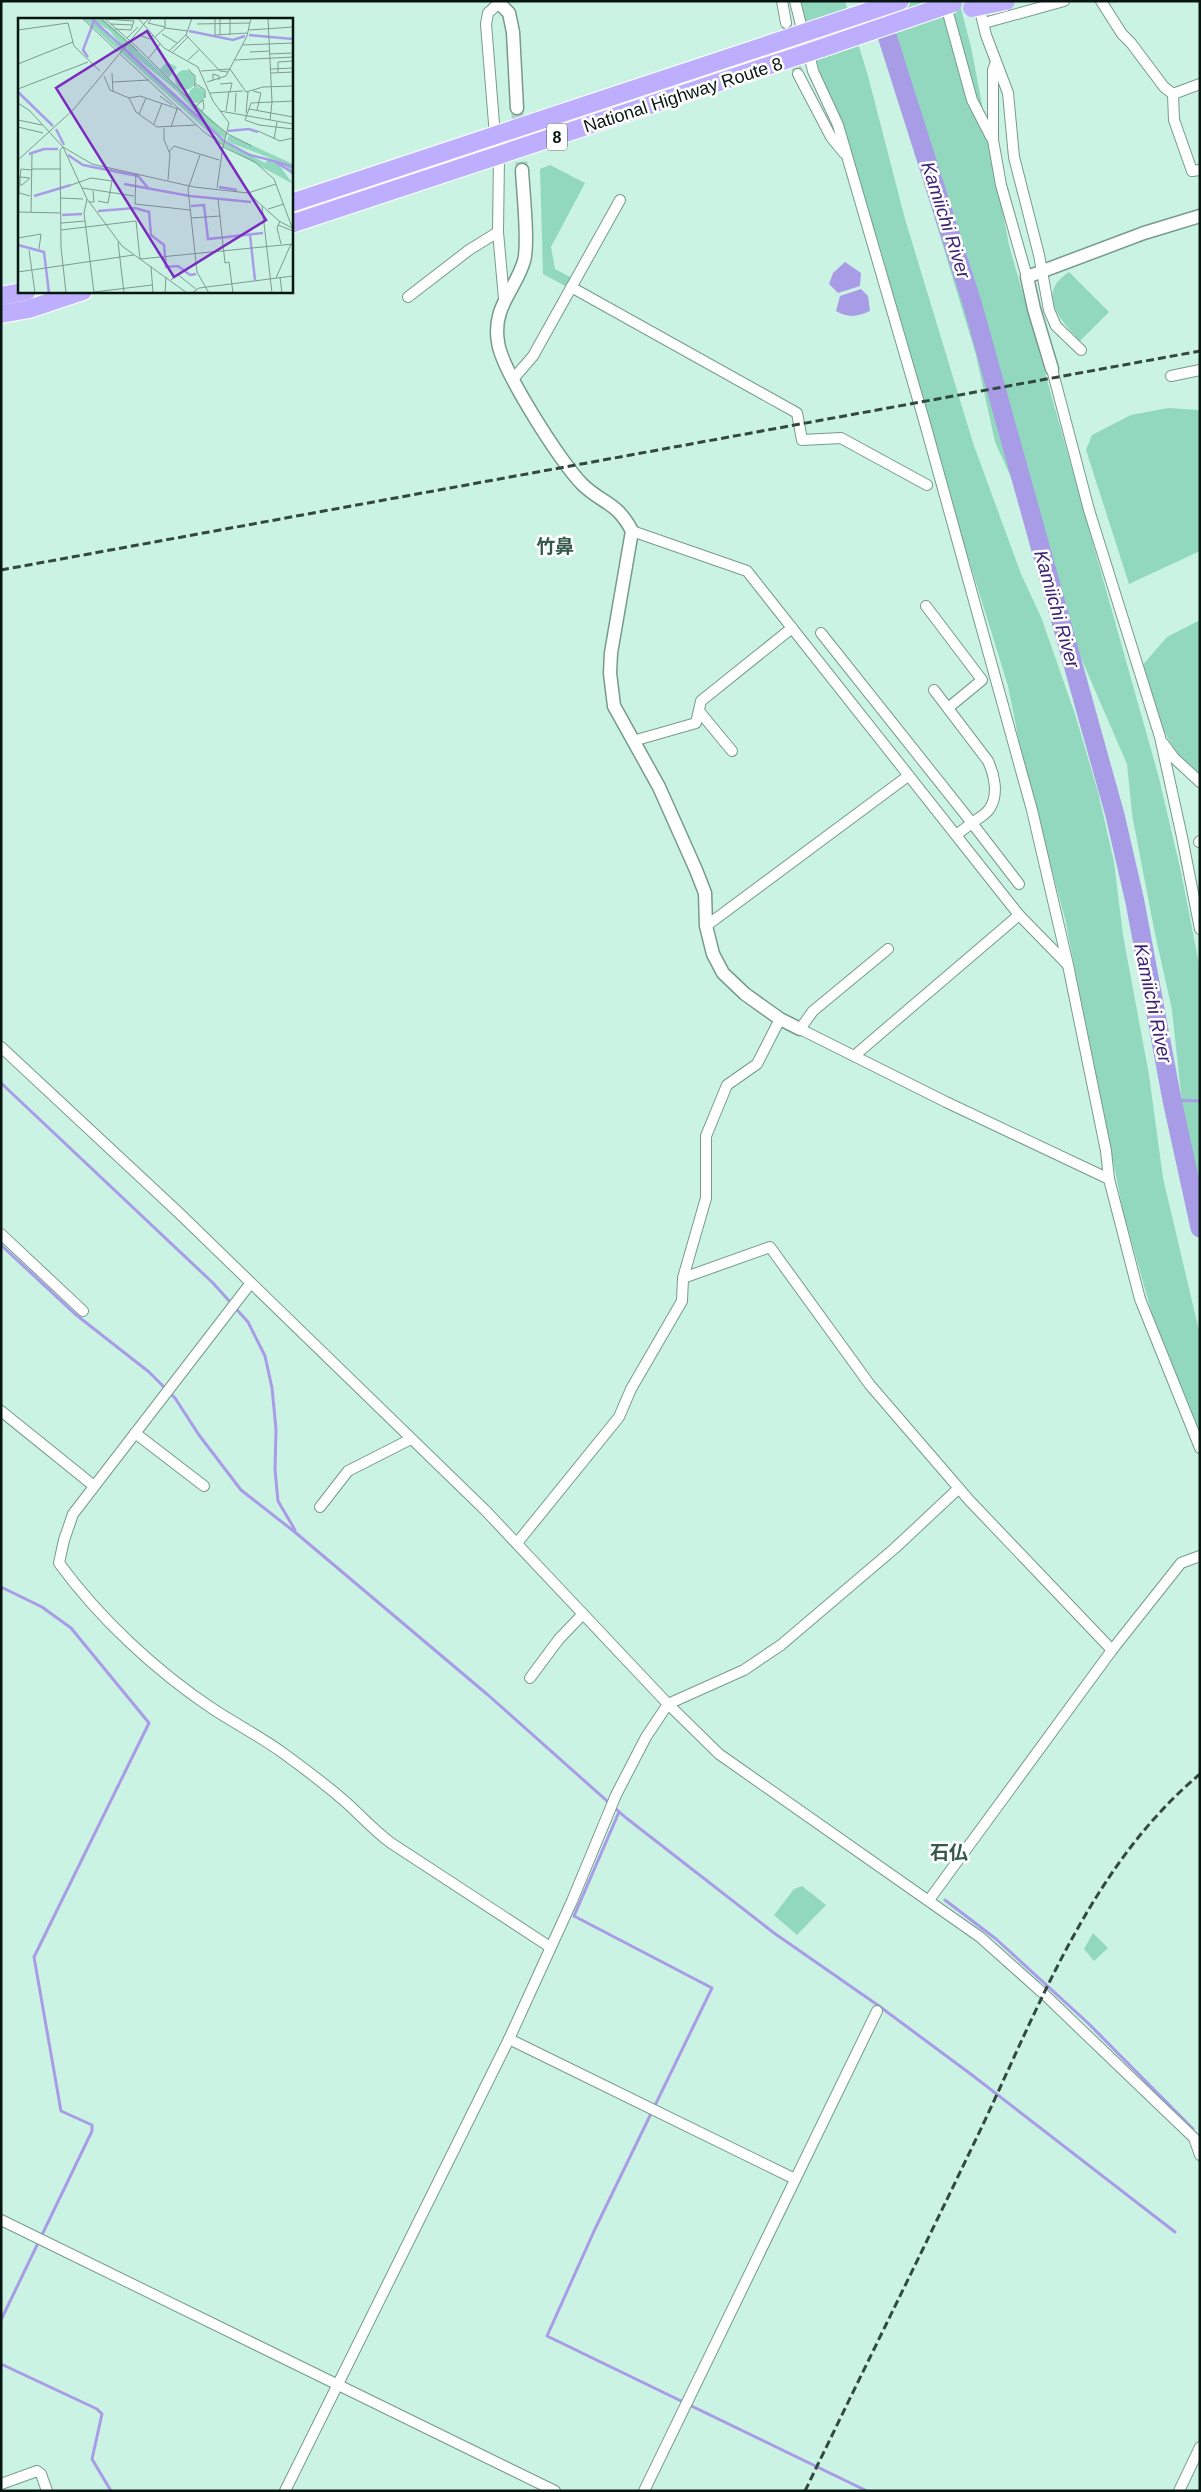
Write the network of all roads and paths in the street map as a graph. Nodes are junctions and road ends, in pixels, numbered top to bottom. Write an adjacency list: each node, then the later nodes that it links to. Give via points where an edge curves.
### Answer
1 (782, 1): 10 (street)
2 (795, 1): 12 (street)
3 (900, 1): 8 (highway, National Highway Route 8 / 8)
4 (1006, 1): 9 (highway, 8, bridge)
5 (1064, 1): 11 (street)
6 (1101, 1): 17 (street, via 1122,34)
7 (498, 2): 18 (street, via 509,13 513,32); 19 (street, via 488,13 486,24)
8 (888, 4): 12 (highway, National Highway Route 8 / 8)
9 (960, 4): 11 (street); 13 (highway, National Highway Route 8 / 8, bridge, via 887,25); 20 (street, via 972,100)
10 (786, 23)
11 (984, 23): 14 (street)
12 (809, 31): 19 (highway, National Highway Route 8 / 8)
13 (815, 51): 21 (highway, National Highway Route 8 / 8); 22 (street, via 813,71 838,125)
14 (996, 62): 20 (street, via 993,70); 30 (street, via 1008,93 1014,157)
15 (798, 74): 22 (street, via 831,137)
16 (1200, 84): 17 (street)
17 (1172, 94): 24 (street, via 1174,120 1192,171)
18 (517, 108)
19 (495, 136): 26 (highway, National Highway Route 8 / 8)
20 (993, 140): 31 (street, via 1001,185)
21 (499, 156): 28 (highway, National Highway Route 8 / 8); 29 (street)
22 (848, 158): 64 (street, via 1029,800)
23 (522, 170): 37 (street, via 524,260)
24 (1200, 170)
25 (620, 200): 32 (street)
26 (292, 204)
27 (1200, 216): 30 (street, via 1144,233)
28 (292, 224)
29 (498, 232): 36 (street, via 469,250); 37 (street)
30 (1041, 273): 31 (street); 39 (street, via 1056,326)
31 (1027, 277): 40 (street)
32 (571, 287): 43 (street, via 533,356); 44 (street, via 797,413 802,440 841,438)
33 (22, 292): 35 (highway)
34 (80, 292): 38 (highway, via 29,309)
35 (1, 296)
36 (408, 298)
37 (504, 299): 43 (street, via 498,316 498,343)
38 (1, 314)
39 (1081, 350)
40 (1052, 369): 52 (street, via 1089,510)
41 (1200, 370): 42 (street)
42 (1171, 376)
43 (514, 378): 45 (street, via 557,453 583,485 616,507)
44 (927, 485)
45 (632, 531): 47 (street, via 747,571); 53 (street, via 610,673 614,706)
46 (926, 606): 50 (street, via 982,680)
47 (792, 628): 51 (street, via 701,701); 55 (street)
48 (821, 633): 57 (street)
49 (934, 690): 50 (street)
50 (948, 708): 57 (street, via 988,761 993,773 995,794 990,808)
51 (699, 711): 53 (street, via 696,722); 54 (street)
52 (1160, 737): 56 (street, via 1174,758); 62 (street)
53 (633, 741): 61 (street, via 659,787 696,870 705,893)
54 (732, 751)
55 (908, 776): 58 (street); 61 (street)
56 (1200, 782)
57 (972, 823): 58 (street); 59 (street)
58 (956, 835): 60 (street)
59 (1019, 884)
60 (1019, 915): 64 (street); 68 (street)
61 (706, 926): 65 (street, via 713,954 723,973 745,994)
62 (1200, 929)
63 (888, 949): 66 (street, via 813,1011)
64 (1068, 965): 69 (street)
65 (780, 1019): 66 (street); 71 (street, via 756,1064 728,1085 706,1136 706,1198)
66 (800, 1029): 68 (street)
67 (1, 1047): 72 (street, via 178,1212)
68 (854, 1056): 69 (street)
69 (1109, 1179): 77 (street, via 1140,1299)
70 (1, 1234): 73 (street)
71 (683, 1278): 80 (street, via 770,1247 870,1384); 82 (street, via 682,1301 618,1417)
72 (250, 1284): 75 (street); 76 (street)
73 (83, 1311)
74 (1, 1411): 78 (street)
75 (135, 1433): 78 (street); 79 (street)
76 (411, 1439): 81 (street, via 348,1471); 82 (street)
77 (1200, 1448)
78 (94, 1486): 89 (street, via 73,1514 60,1563 80,1591 106,1618 173,1678 211,1708 283,1753 348,1804 390,1843)
79 (204, 1486)
80 (959, 1488): 85 (street); 87 (street, via 895,1548 781,1645 744,1670)
81 (320, 1507)
82 (517, 1543): 84 (street)
83 (1200, 1556): 85 (street, via 1181,1564)
84 (583, 1614): 86 (street, via 559,1639); 87 (street)
85 (1112, 1650): 88 (street)
86 (530, 1678)
87 (668, 1704): 88 (street, via 719,1754); 89 (street, via 646,1737 616,1795)
88 (928, 1900): 92 (street, via 980,1937)
89 (550, 1947): 91 (street)
90 (877, 2011): 94 (street)
91 (509, 2039): 94 (street); 96 (street)
92 (1197, 2138): 93 (street)
93 (1200, 2156)
94 (795, 2179): 102 (street)
95 (1, 2220): 96 (street)
96 (338, 2384): 100 (street); 101 (street)
97 (1200, 2448): 103 (street)
98 (1, 2484): 99 (street, via 37,2471)
99 (48, 2491)
100 (285, 2491)
101 (554, 2491)
102 (644, 2491)
103 (1179, 2491)

